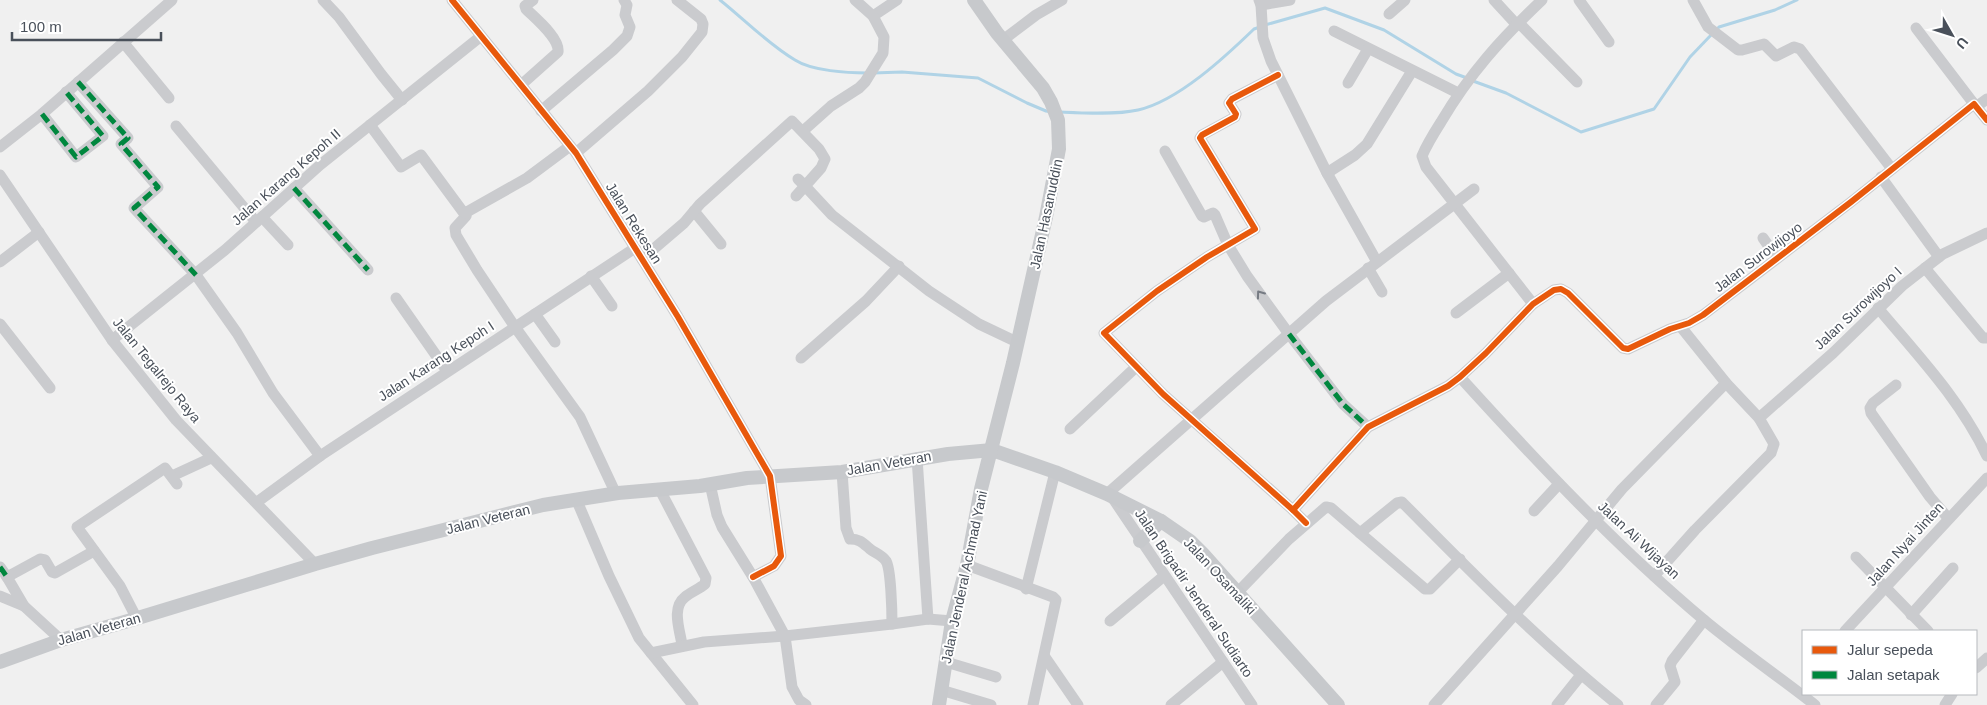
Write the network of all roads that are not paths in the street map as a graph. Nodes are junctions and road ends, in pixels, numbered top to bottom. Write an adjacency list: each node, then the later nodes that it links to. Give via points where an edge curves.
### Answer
1 (172, 0): 25 (street)
2 (323, 0): 38 (street)
3 (452, 0): 23 (street, Jalan Rekesan)
4 (533, 0): 33 (street, via 526,8 559,48)
5 (624, 0): 40 (street, via 630,27 627,36)
6 (677, 0): 47 (street, via 701,20 702,32 648,91)
7 (855, 0): 19 (street)
8 (897, 0): 19 (street)
9 (974, 0): 24 (main road, Jalan Hasanuddin)
10 (1062, 0): 24 (street)
11 (1290, 0): 17 (street)
12 (1405, 0): 18 (street)
13 (1494, 0): 20 (street)
14 (1542, 0): 20 (street)
15 (1578, 0): 26 (street)
16 (1693, 0): 49 (street, via 1708,27 1742,50 1762,44 1776,56 1794,47 1800,49)
17 (1260, 3): 29 (street, via 1262,38)
18 (1389, 14)
19 (873, 16): 45 (street, via 884,37 883,53 865,82 853,94 831,106)
20 (1518, 24): 31 (street); 34 (street, via 1471,74)
21 (1916, 28): 39 (street)
22 (1334, 32): 27 (street)
23 (480, 37): 33 (street, Jalan Rekesan); 38 (street, Jalan Karang Kepoh II)
24 (1003, 40): 93 (main road, Jalan Hasanuddin, via 1043,88 1058,120 1059,149)
25 (123, 42): 30 (street); 36 (street)
26 (1610, 42)
27 (1368, 49): 28 (street); 32 (street)
28 (1412, 71): 34 (street); 50 (street, via 1367,144)
29 (1278, 75): 50 (street); 66 (street, via 1232,99 1229,103 1235,117 1200,138 1256,227)
30 (78, 82): 35 (street); 77 (street, via 128,138 121,144 158,188 134,208)
31 (1578, 82)
32 (1348, 83)
33 (521, 85): 40 (street, Jalan Rekesan)
34 (1461, 90): 57 (street, via 1422,156 1426,167)
35 (66, 92): 41 (street); 41 (street, via 103,136 76,157)
36 (170, 98)
37 (1987, 99): 39 (street, Jalan Surowijoyo)
38 (402, 100): 43 (street, Jalan Karang Kepoh II)
39 (1975, 105): 42 (street); 49 (street, Jalan Surowijoyo)
40 (541, 111): 47 (street, Jalan Rekesan)
41 (42, 114): 46 (street)
42 (1987, 120)
43 (370, 125): 54 (street, Jalan Karang Kepoh II); 59 (street, via 402,167 421,155)
44 (176, 126): 60 (street)
45 (803, 131): 53 (street, via 825,159 821,168); 58 (street, via 791,121)
46 (0, 148)
47 (573, 150): 59 (street); 67 (street, Jalan Rekesan)
48 (1165, 151): 66 (street, via 1202,216 1215,215)
49 (1892, 168): 52 (street, Jalan Surowijoyo)
50 (1327, 173): 72 (street)
51 (0, 175): 61 (street, Jalan Tegalrejo Raya)
52 (1881, 177): 68 (street); 69 (street, Jalan Surowijoyo)
53 (801, 182): 56 (street); 73 (street, via 832,215)
54 (294, 188): 60 (street, Jalan Karang Kepoh II); 75 (street)
55 (1474, 189): 57 (street)
56 (796, 196)
57 (1456, 203): 72 (street); 76 (street)
58 (694, 211): 64 (street); 70 (street)
59 (465, 213): 88 (street, via 466,218 455,228 456,235)
60 (259, 220): 65 (street); 77 (street, Jalan Karang Kepoh II)
61 (38, 232): 71 (street); 91 (street, Jalan Tegalrejo Raya)
62 (1987, 233): 68 (street, Jalan Surowijoyo I)
63 (1764, 238): 69 (street)
64 (720, 244)
65 (288, 245)
66 (1228, 245): 89 (street, one-way to 66); 95 (street, via 1157,291 1104,333)
67 (635, 248): 70 (street, Jalan Rekesan); 78 (street, Jalan Karang Kepoh I)
68 (1940, 257): 74 (street, Jalan Surowijoyo I)
69 (1778, 258): 87 (street, Jalan Surowijoyo, via 1703,314)
70 (642, 259): 112 (street, Jalan Rekesan)
71 (0, 262)
72 (1372, 265): 79 (street); 89 (street)
73 (899, 266): 93 (street, via 929,291 980,324); 94 (street, via 866,301)
74 (1925, 268): 83 (street, Jalan Surowijoyo I); 90 (street, via 1983,338)
75 (368, 270)
76 (1509, 273): 81 (street); 84 (street)
77 (196, 275): 91 (street, Jalan Karang Kepoh II); 106 (street, via 237,333 273,393)
78 (591, 276): 82 (street); 85 (street, Jalan Karang Kepoh I)
79 (1382, 292)
80 (396, 298): 96 (street)
81 (1533, 304): 87 (street, Jalan Surowijoyo, via 1554,290 1562,289 1625,349); 97 (street)
82 (612, 306)
83 (1878, 308): 101 (street, Jalan Surowijoyo I, via 1834,353); 107 (street, via 1954,398)
84 (1456, 313)
85 (535, 314): 88 (street, Jalan Karang Kepoh I); 92 (street)
86 (0, 324): 100 (street)
87 (1681, 326): 98 (street)
88 (515, 327): 96 (street, Jalan Karang Kepoh I); 117 (street, via 580,418)
89 (1289, 334): 102 (street); 103 (street, via 1344,404)
90 (1987, 338)
91 (112, 340): 108 (street, Jalan Tegalrejo Raya)
92 (556, 342)
93 (1017, 342): 105 (main road, Jalan Hasanuddin)
94 (801, 358)
95 (1136, 367): 102 (street); 104 (street)
96 (447, 371): 106 (street, Jalan Karang Kepoh I)
97 (1460, 377): 103 (street, via 1440,391); 115 (street, Jalan Ali Wijayan)
98 (1726, 383): 101 (street); 124 (street)
99 (1896, 385): 123 (street, via 1873,403 1871,413 1930,498)
100 (50, 388)
101 (1759, 418): 137 (street, via 1774,444 1774,450)
102 (1192, 420): 118 (street); 121 (street)
103 (1368, 427): 121 (street)
104 (1070, 429)
105 (992, 450): 109 (main road, Jalan Veteran); 111 (main road, Jalan Osamaliki); 133 (main road, Jalan Jenderal Achmad Yani)
106 (320, 456): 120 (street, Jalan Karang Kepoh I)
107 (1987, 456)
108 (211, 458): 120 (street, Jalan Tegalrejo Raya); 129 (street, via 174,480 164,468 79,525 78,529)
109 (917, 458): 110 (main road, Jalan Veteran); 148 (street)
110 (842, 472): 112 (main road, Jalan Veteran); 152 (street, via 846,528 850,539 863,542 888,564)
111 (1055, 472): 118 (main road, Jalan Osamaliki); 141 (street)
112 (770, 476): 114 (main road, Jalan Veteran); 139 (street, via 781,556 774,566)
113 (1987, 478): 123 (street, Jalan Nyai Jinten)
114 (710, 484): 116 (main road, Jalan Veteran); 139 (street, via 722,527)
115 (1559, 484): 122 (street); 124 (street, Jalan Ali Wijayan)
116 (660, 490): 117 (main road, Jalan Veteran); 157 (street, via 706,578 705,584 686,596 678,606)
117 (616, 494): 119 (main road, Jalan Veteran)
118 (1109, 496): 125 (main road, Jalan Osamaliki); 128 (street, Jalan Brigadir Jenderal Sudiarto)
119 (577, 500): 132 (main road, Jalan Veteran, via 543,505); 158 (street, via 620,599 639,638)
120 (257, 502): 132 (street, Jalan Tegalrejo Raya)
121 (1293, 510): 126 (street)
122 (1534, 511)
123 (1948, 518): 140 (street, Jalan Nyai Jinten)
124 (1596, 520): 137 (street, Jalan Ali Wijayan); 145 (street)
125 (1161, 521): 128 (main road); 142 (main road, Jalan Osamaliki, via 1190,541)
126 (1306, 523): 127 (street, via 1328,506); 142 (street)
127 (1360, 533): 131 (street, via 1427,590); 131 (street, via 1402,502)
128 (1140, 541): 136 (street, Jalan Brigadir Jenderal Sudiarto)
129 (94, 551): 138 (street, via 55,573 45,560 40,559); 147 (street, via 120,586)
130 (1856, 557): 140 (street)
131 (1460, 559): 145 (street)
132 (315, 564): 147 (main road, Jalan Veteran)
133 (967, 564): 141 (street); 150 (main road, Jalan Jenderal Achmad Yani)
134 (0, 566): 138 (street)
135 (1954, 568): 146 (street)
136 (1164, 576): 151 (street); 163 (street, Jalan Brigadir Jenderal Sudiarto)
137 (1654, 576): 149 (street, Jalan Ali Wijayan)
138 (7, 577): 144 (street)
139 (753, 577): 155 (street)
140 (1885, 588): 146 (street); 153 (street, Jalan Nyai Jinten)
141 (1026, 589): 159 (street, via 1056,600)
142 (1237, 593): 179 (main road, Jalan Osamaliki)
143 (0, 596): 144 (street)
144 (24, 606): 156 (street)
145 (1516, 614): 165 (street); 180 (street)
146 (1911, 615): 154 (street)
147 (137, 619): 156 (main road, Jalan Veteran)
148 (928, 619): 150 (street); 152 (street)
149 (1704, 620): 168 (street, Jalan Ali Wijayan, via 1764,667); 170 (street, via 1672,661 1670,666 1675,682)
150 (952, 621): 162 (main road, Jalan Jenderal Achmad Yani)
151 (1110, 621)
152 (892, 624): 155 (street)
153 (1846, 630)
154 (1927, 630)
155 (785, 636): 157 (street); 172 (street, via 792,687)
156 (61, 640): 161 (main road, Jalan Veteran)
157 (682, 645): 158 (street)
158 (651, 653): 171 (street)
159 (1045, 657): 175 (street); 176 (street)
160 (1987, 658): 164 (street)
161 (0, 662)
162 (946, 662): 166 (street); 167 (main road, Jalan Jenderal Achmad Yani)
163 (1223, 662): 177 (street); 178 (street, Jalan Brigadir Jenderal Sudiarto)
164 (1977, 667)
165 (1581, 675): 181 (street); 182 (street)
166 (996, 677)
167 (941, 690): 173 (main road, Jalan Jenderal Achmad Yani); 174 (street)
168 (1801, 690)
169 (1806, 695): 183 (street, Jalan Ali Wijayan)
170 (1662, 703)
171 (693, 705)
172 (806, 705)
173 (939, 705)
174 (990, 705)
175 (1033, 705)
176 (1078, 705)
177 (1171, 705)
178 (1252, 705)
179 (1338, 705)
180 (1434, 705)
181 (1556, 705)
182 (1618, 705)
183 (1815, 705)

